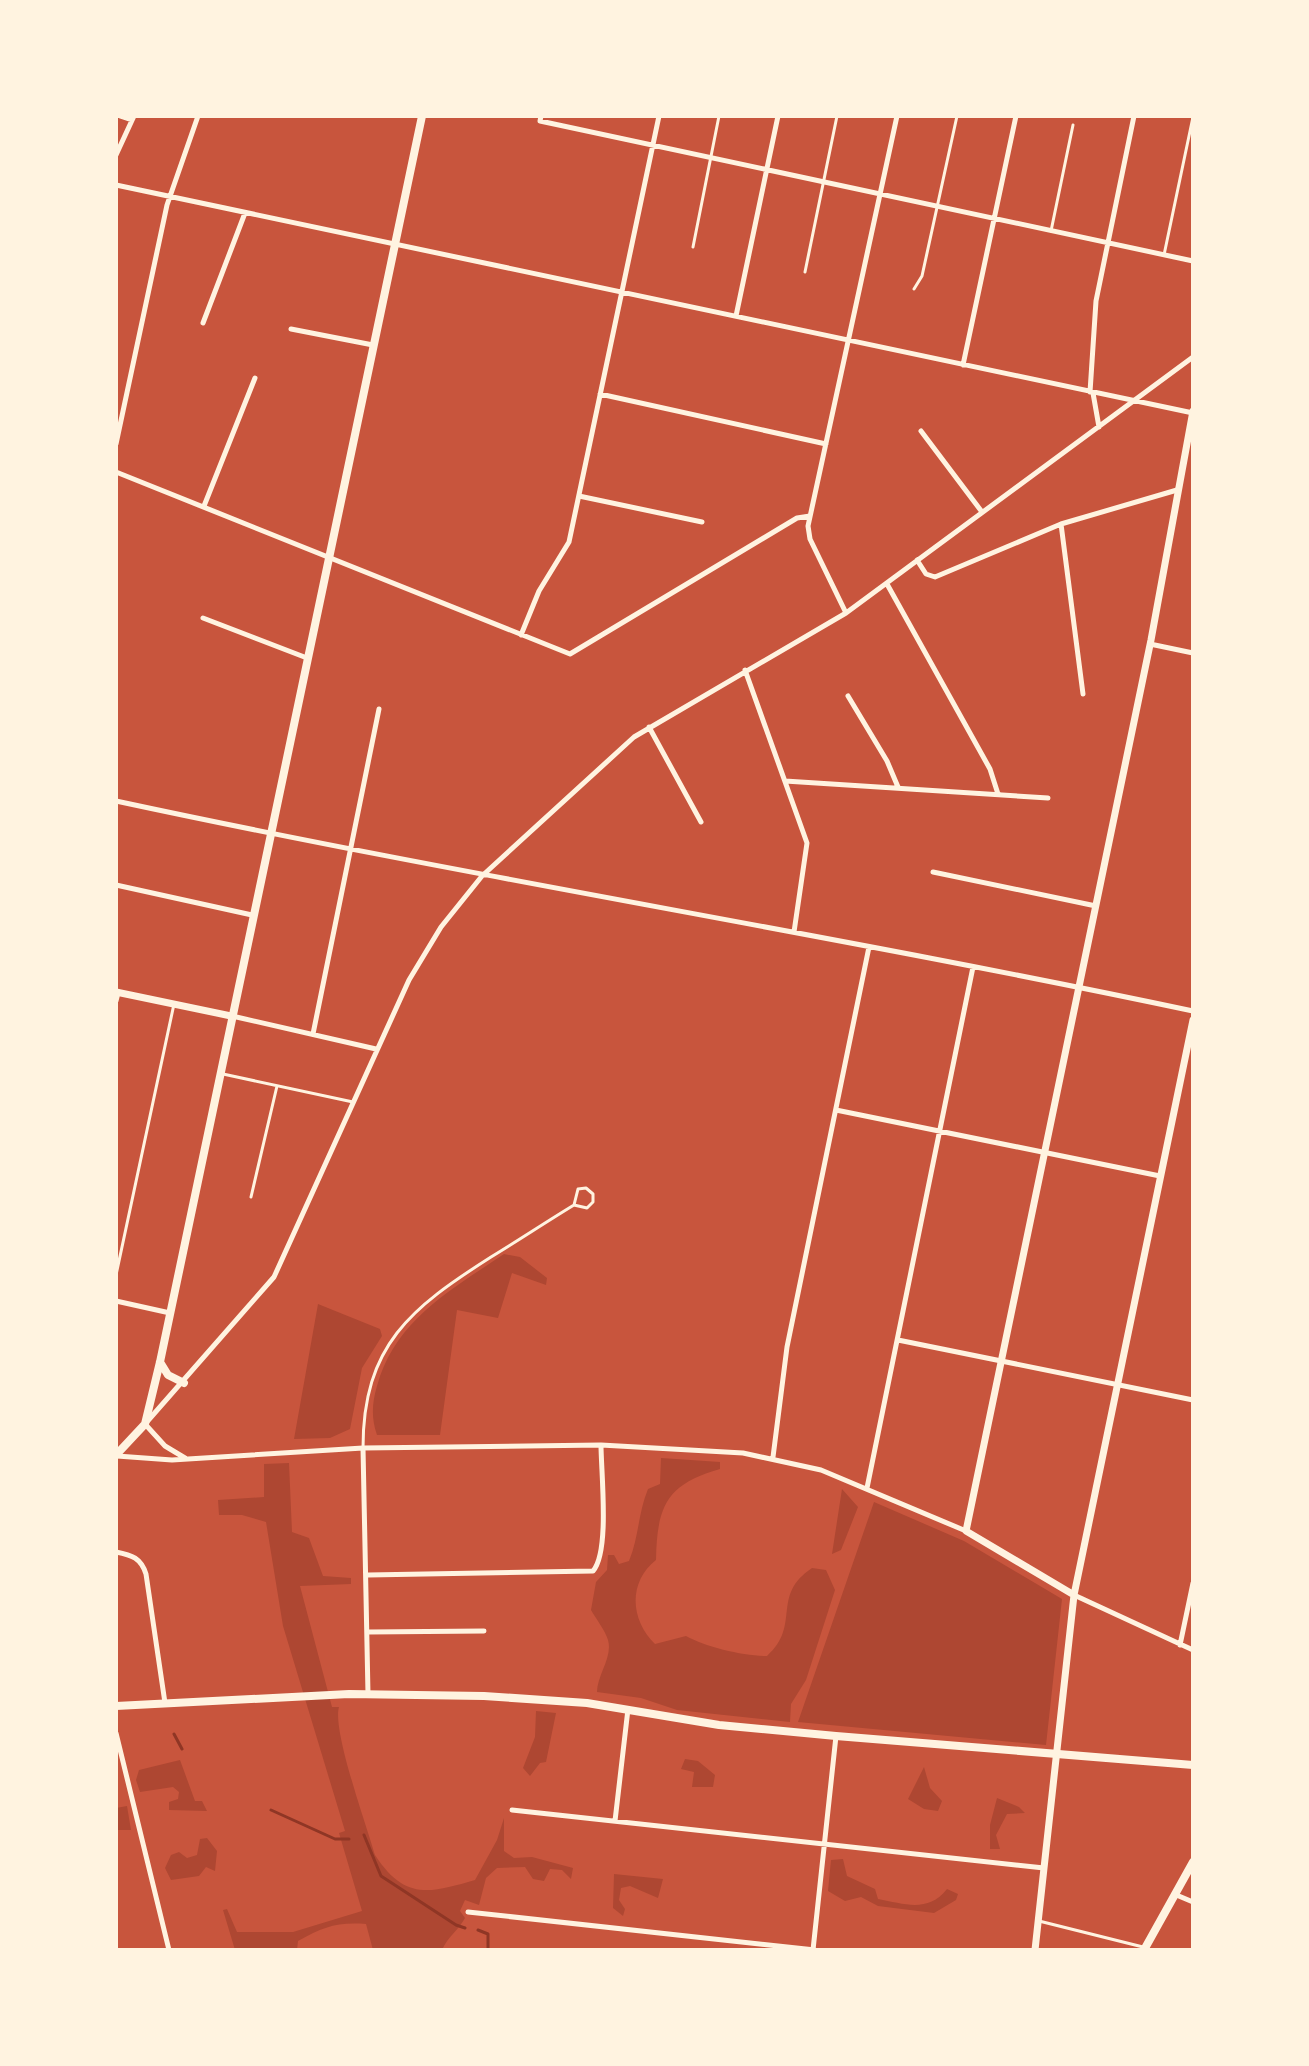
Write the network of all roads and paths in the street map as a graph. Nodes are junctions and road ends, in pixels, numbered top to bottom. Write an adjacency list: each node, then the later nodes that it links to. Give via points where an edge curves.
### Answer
1 (120, 116): 13 (street)
2 (198, 116): 23 (street)
3 (422, 116): 28 (main road)
4 (659, 116): 16 (street)
5 (719, 116): 18 (lane)
6 (778, 116): 19 (street)
7 (837, 116): 20 (lane)
8 (897, 116): 22 (street)
9 (957, 116): 24 (lane)
10 (1016, 116): 26 (street)
11 (1134, 116): 29 (street)
12 (1193, 117): 31 (lane)
13 (133, 118): 17 (street)
14 (541, 119): 16 (street)
15 (1073, 125): 27 (lane)
16 (652, 146): 18 (street); 35 (street)
17 (116, 155)
18 (710, 158): 19 (street); 30 (lane)
19 (767, 170): 20 (street); 36 (street)
20 (823, 182): 22 (street); 33 (lane)
21 (116, 185): 23 (street)
22 (881, 195): 24 (street); 39 (street)
23 (170, 196): 25 (street); 50 (street)
24 (938, 207): 26 (street); 34 (lane, via 922,276)
25 (245, 213): 28 (street); 37 (street)
26 (994, 219): 27 (street); 42 (street)
27 (1051, 231): 29 (street)
28 (395, 243): 35 (street); 40 (main road)
29 (1108, 243): 31 (street); 44 (street, via 1093,320)
30 (693, 247)
31 (1164, 255): 32 (street)
32 (1193, 261)
33 (805, 272)
34 (914, 289)
35 (622, 291): 36 (street); 45 (street)
36 (736, 316): 39 (street)
37 (203, 323)
38 (291, 329): 40 (street)
39 (848, 340): 42 (street); 51 (street)
40 (373, 345): 60 (main road)
41 (1193, 357): 46 (street)
42 (963, 365): 44 (street)
43 (255, 378): 55 (street)
44 (1092, 393): 46 (street); 48 (street)
45 (600, 394): 51 (street); 54 (street)
46 (1133, 401): 47 (street); 48 (street)
47 (1193, 412): 53 (street)
48 (1099, 427): 56 (street)
49 (921, 431): 56 (street)
50 (116, 444)
51 (826, 444): 57 (street)
52 (116, 472): 55 (street)
53 (1177, 490): 59 (street); 66 (street)
54 (579, 496): 58 (street); 65 (street, via 567,549 545,581)
55 (204, 506): 60 (street)
56 (982, 512): 61 (street)
57 (810, 516): 63 (street, via 810,539); 65 (street, via 797,518 570,654)
58 (702, 522)
59 (1061, 524): 61 (street, via 935,577); 70 (street)
60 (328, 559): 65 (street); 68 (main road)
61 (917, 560): 62 (street)
62 (887, 584): 63 (street); 76 (street, via 990,769)
63 (846, 613): 69 (street)
64 (203, 618): 68 (street)
65 (521, 635)
66 (1150, 644): 67 (street); 85 (street)
67 (1193, 653)
68 (307, 658): 80 (main road)
69 (745, 670): 73 (street); 74 (street)
70 (1083, 694)
71 (848, 696): 75 (street)
72 (379, 709): 81 (street)
73 (649, 727): 79 (street); 83 (street, via 611,754)
74 (785, 781): 75 (street); 87 (street, via 807,849)
75 (898, 787): 76 (street)
76 (998, 794): 77 (street)
77 (1048, 798)
78 (116, 801): 80 (street)
79 (701, 822)
80 (271, 834): 81 (street); 86 (main road)
81 (349, 849): 83 (street); 96 (street)
82 (933, 872): 85 (street)
83 (482, 876): 87 (street); 97 (street, via 420,961)
84 (116, 885): 86 (street)
85 (1096, 906): 90 (street)
86 (252, 915): 94 (main road)
87 (794, 932): 88 (street)
88 (869, 947): 89 (street); 101 (street)
89 (973, 967): 90 (street); 102 (street)
90 (1080, 988): 93 (street); 103 (street)
91 (117, 996): 92 (street)
92 (174, 1004): 94 (street); 107 (lane)
93 (1193, 1011)
94 (231, 1016): 96 (street); 98 (main road)
95 (1193, 1020): 104 (street)
96 (313, 1034): 97 (street)
97 (376, 1049): 100 (street)
98 (219, 1073): 99 (lane); 109 (main road)
99 (277, 1086): 100 (lane); 105 (lane)
100 (353, 1102): 113 (street, via 274,1277)
101 (836, 1110): 102 (street); 120 (street, via 787,1347)
102 (940, 1132): 103 (street); 110 (street)
103 (1046, 1152): 104 (street); 111 (street)
104 (1160, 1176): 114 (street)
105 (251, 1197)
106 (574, 1205): 106 (lane, via 590,1206 593,1194 578,1189); 118 (lane, via 449,1284 410,1315 372,1376)
107 (116, 1275)
108 (116, 1301): 109 (street)
109 (170, 1313): 112 (main road)
110 (898, 1340): 111 (street); 122 (street)
111 (1003, 1361): 114 (street); 123 (street)
112 (160, 1362): 113 (main road, via 168,1375); 116 (main road)
113 (184, 1383): 116 (street)
114 (1118, 1384): 115 (street); 127 (street)
115 (1193, 1400)
116 (145, 1424): 119 (main road); 121 (street)
117 (601, 1445): 118 (street); 120 (street); 125 (street, via 602,1540 597,1567 587,1572)
118 (363, 1448): 121 (street); 125 (street)
119 (116, 1456): 121 (street)
120 (773, 1457): 122 (street)
121 (185, 1458)
122 (867, 1488): 123 (street)
123 (966, 1531): 127 (street)
124 (116, 1552): 133 (street, via 143,1564)
125 (368, 1575): 129 (street)
126 (1193, 1583): 130 (street)
127 (1074, 1595): 130 (street); 138 (street)
128 (484, 1631): 129 (street)
129 (369, 1632): 132 (street)
130 (1180, 1645): 131 (street)
131 (1193, 1650)
132 (368, 1694): 133 (main road); 135 (main road, via 484,1696)
133 (165, 1703): 134 (main road)
134 (116, 1706)
135 (629, 1708): 137 (main road, via 719,1725); 141 (street)
136 (116, 1733): 150 (street)
137 (836, 1736): 138 (main road); 142 (street)
138 (1057, 1756): 139 (main road); 144 (street)
139 (1193, 1765)
140 (512, 1810): 141 (street)
141 (615, 1821): 142 (street)
142 (824, 1844): 144 (street); 151 (street)
143 (1193, 1862): 145 (main road)
144 (1044, 1868): 148 (street)
145 (1173, 1894): 146 (street); 149 (main road)
146 (1193, 1902)
147 (468, 1912): 151 (street)
148 (1039, 1921): 149 (lane); 152 (street)
149 (1145, 1949)
150 (169, 1950)
151 (814, 1950)
152 (1035, 1950)

